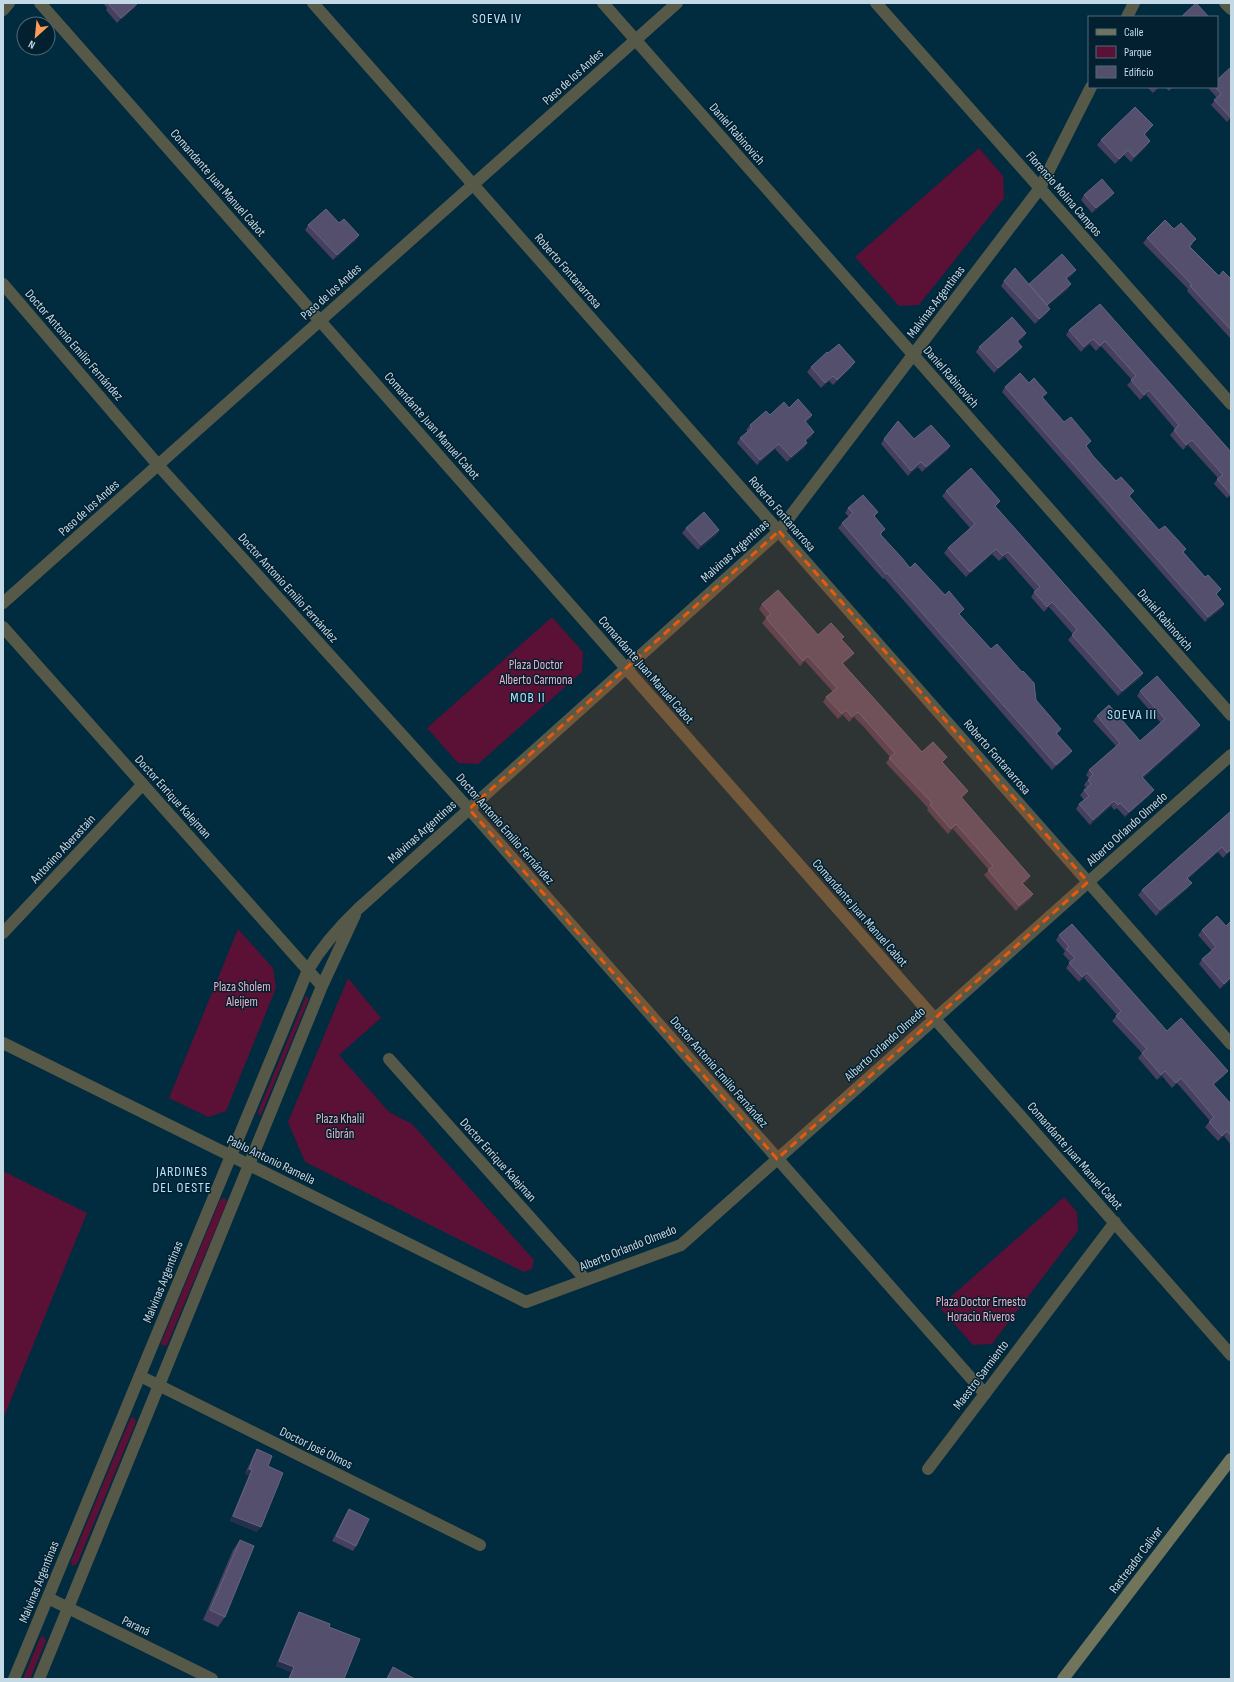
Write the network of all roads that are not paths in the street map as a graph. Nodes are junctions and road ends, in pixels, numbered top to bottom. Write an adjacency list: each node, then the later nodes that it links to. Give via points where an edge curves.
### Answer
1 (9, 3): 10 (street)
2 (40, 3): 17 (street, Comandante Juan Manuel Cabot)
3 (313, 3): 14 (street, Roberto Fontanarrosa)
4 (603, 3): 12 (street, Daniel Rabinovich)
5 (677, 3): 12 (street, Paso de los Andes)
6 (876, 3): 15 (street, Florencio Molina Campos)
7 (1134, 3): 11 (street)
8 (1225, 3): 9 (street)
9 (1231, 9)
10 (3, 10)
11 (1128, 16)
12 (635, 40): 14 (street, Paso de los Andes); 18 (street, Daniel Rabinovich)
13 (1090, 88): 15 (street, Malvinas Argentinas)
14 (473, 185): 17 (street, Paso de los Andes); 21 (street, Roberto Fontanarrosa)
15 (1040, 188): 18 (street, Malvinas Argentinas); 19 (street, Florencio Molina Campos)
16 (3, 284): 20 (street, Doctor Antonio Emilio Fernández)
17 (320, 321): 20 (street, Paso de los Andes); 24 (street, Comandante Juan Manuel Cabot)
18 (913, 355): 21 (street, Malvinas Argentinas); 25 (street, Daniel Rabinovich)
19 (1231, 404)
20 (158, 464): 22 (street, Paso de los Andes); 28 (street, Doctor Antonio Emilio Fernández)
21 (779, 531): 24 (street, Malvinas Argentinas); 29 (street, Roberto Fontanarrosa)
22 (3, 603)
23 (3, 627): 27 (street, Doctor Enrique Kalejman)
24 (626, 668): 28 (street, Malvinas Argentinas); 34 (street, Comandante Juan Manuel Cabot)
25 (1231, 715)
26 (1231, 755): 29 (street, Alberto Orlando Olmedo)
27 (143, 784): 31 (street, Antonino Aberastain); 32 (street, Doctor Enrique Kalejman)
28 (469, 809): 30 (street, Malvinas Argentinas); 39 (street, Doctor Antonio Emilio Fernández)
29 (1088, 882): 34 (street, Alberto Orlando Olmedo); 36 (street, Roberto Fontanarrosa)
30 (358, 908): 32 (street, Malvinas Argentinas, via 322,947); 33 (street, Malvinas Argentinas)
31 (3, 933)
32 (308, 970): 33 (street, Doctor Enrique Kalejman); 38 (street, Malvinas Argentinas)
33 (322, 986): 40 (street, Malvinas Argentinas)
34 (935, 1019): 39 (street, Alberto Orlando Olmedo); 41 (street, Comandante Juan Manuel Cabot)
35 (3, 1042): 38 (street, Pablo Antonio Ramella)
36 (1231, 1044)
37 (389, 1059): 42 (street, Doctor Enrique Kalejman)
38 (231, 1156): 40 (street, Pablo Antonio Ramella); 45 (street, Malvinas Argentinas)
39 (777, 1159): 42 (street, Alberto Orlando Olmedo, via 681,1245); 47 (street, Doctor Antonio Emilio Fernández)
40 (248, 1165): 43 (street, Pablo Antonio Ramella); 46 (street, Malvinas Argentinas)
41 (1115, 1222): 44 (street, Comandante Juan Manuel Cabot); 47 (street, Maestro Sarmiento)
42 (586, 1280): 43 (street, Alberto Orlando Olmedo)
43 (526, 1302)
44 (1231, 1354)
45 (140, 1376): 46 (street, Doctor José Olmos); 51 (street, Malvinas Argentinas)
46 (158, 1386): 50 (street, Doctor José Olmos); 52 (street, Malvinas Argentinas)
47 (985, 1394): 49 (street, Maestro Sarmiento)
48 (1231, 1458): 56 (main road, Rastreador Calivar)
49 (928, 1469)
50 (480, 1545)
51 (48, 1598): 52 (street, Paraná); 53 (street, Malvinas Argentinas)
52 (68, 1609): 54 (street, Malvinas Argentinas); 55 (street, Paraná)
53 (14, 1679)
54 (39, 1679)
55 (212, 1679)
56 (1063, 1679)

